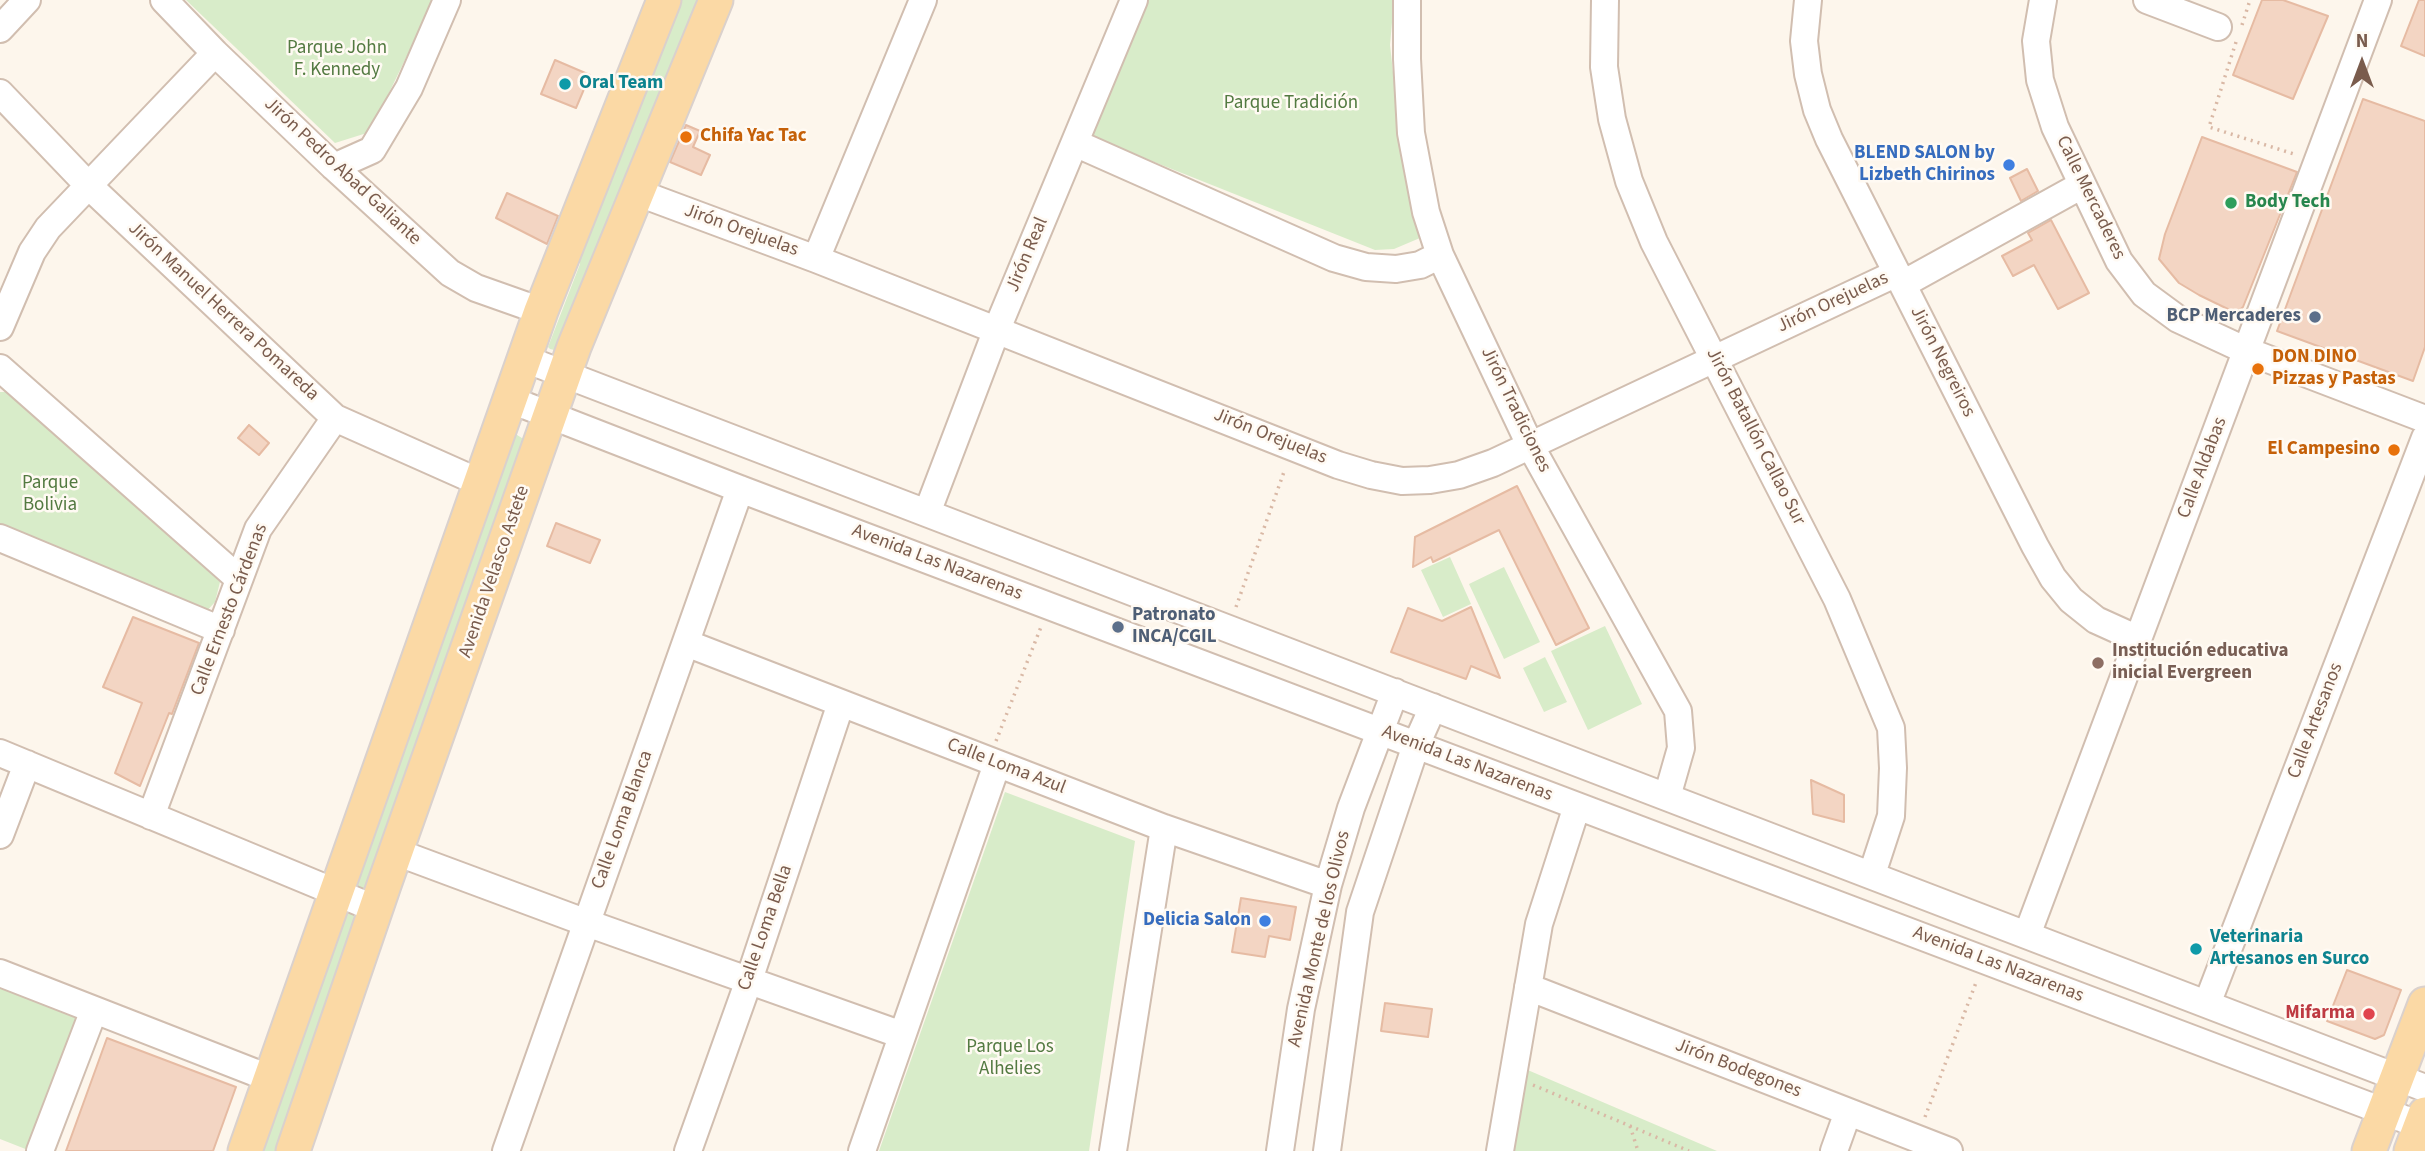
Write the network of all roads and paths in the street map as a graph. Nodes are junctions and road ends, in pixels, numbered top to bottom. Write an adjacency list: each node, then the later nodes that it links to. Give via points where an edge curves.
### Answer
1 (27, 0): 15 (street)
2 (164, 0): 17 (street, Jirón Pedro Abad Galiante)
3 (447, 0): 21 (street, via 409,88 372,150)
4 (664, 0): 28 (main road)
5 (716, 0): 24 (main road, Avenida Velasco Astete)
6 (923, 0): 26 (street)
7 (1133, 0): 19 (street, Jirón Real)
8 (1407, 0): 25 (street, Jirón Tradiciones, via 1414,158)
9 (1605, 0): 33 (street, Jirón Batallón Callao Sur, via 1605,67 1612,119 1629,181 1654,242)
10 (1808, 0): 27 (street, Jirón Negreiros, via 1804,41 1817,110)
11 (2043, 0): 22 (street, Calle Mercaderes, via 2036,41 2040,80 2055,127)
12 (2147, 0): 16 (street)
13 (2250, 0): 16 (path)
14 (2378, 0): 20 (street, Calle Aldabas)
15 (0, 29)
16 (2232, 30): 20 (path, via 2209,127)
17 (215, 53): 21 (street, Jirón Pedro Abad Galiante); 23 (street)
18 (0, 93): 23 (street, Jirón Manuel Herrera Pomareda)
19 (1074, 143): 25 (street, via 1334,258 1396,269); 30 (street, Jirón Real)
20 (2318, 162): 31 (street, Calle Aldabas)
21 (334, 167): 28 (street, Jirón Pedro Abad Galiante, via 461,281)
22 (2082, 185): 27 (street, Jirón Orejuelas); 31 (street, Calle Mercaderes, via 2119,261 2144,294 2178,318)
23 (89, 186): 29 (street, via 48,228 32,252); 38 (street, Jirón Manuel Herrera Pomareda)
24 (636, 192): 26 (street, Jirón Orejuelas); 35 (main road, Avenida Velasco Astete)
25 (1440, 255): 42 (street, Jirón Tradiciones)
26 (816, 259): 30 (street, Jirón Orejuelas)
27 (1900, 279): 33 (street, Jirón Orejuelas); 51 (street, Jirón Negreiros, via 2053,578 2096,620)
28 (541, 311): 32 (main road)
29 (0, 327)
30 (997, 329): 41 (street, Jirón Orejuelas); 45 (street, Jirón Real)
31 (2247, 351): 39 (street, Calle Mercaderes); 51 (street, Calle Aldabas)
32 (525, 359): 35 (street, Avenida Las Nazarenas); 36 (main road)
33 (1715, 359): 42 (street, Jirón Orejuelas); 67 (street, Jirón Batallón Callao Sur, via 1837,599 1891,727 1891,816)
34 (0, 368): 47 (street)
35 (565, 373): 37 (main road, Avenida Velasco Astete); 45 (street, Avenida Las Nazarenas)
36 (511, 400): 37 (street, Avenida Las Nazarenas); 43 (main road)
37 (550, 415): 44 (street, Avenida Las Nazarenas); 66 (main road, Avenida Velasco Astete)
38 (335, 418): 43 (street, Jirón Manuel Herrera Pomareda); 47 (street, Calle Ernesto Cárdenas, via 258,529)
39 (2425, 419)
40 (2425, 438): 77 (street, Calle Artesanos)
41 (1294, 446): 42 (street, Jirón Orejuelas, via 1371,475 1402,481 1459,475); 49 (path)
42 (1531, 446): 61 (street, Jirón Tradiciones, via 1678,711 1681,748)
43 (481, 483): 69 (main road)
44 (740, 489): 48 (street, Avenida Las Nazarenas); 52 (street, Calle Loma Blanca)
45 (926, 513): 49 (street, Avenida Las Nazarenas)
46 (0, 538): 50 (street)
47 (239, 579): 50 (street, Calle Ernesto Cárdenas)
48 (1049, 606): 56 (street, Avenida Las Nazarenas); 59 (path)
49 (1228, 628): 53 (street, Avenida Las Nazarenas)
50 (220, 630): 63 (street, Calle Ernesto Cárdenas)
51 (2138, 639): 72 (street, Calle Aldabas)
52 (686, 643): 54 (street, Calle Loma Azul); 71 (street, Calle Loma Blanca)
53 (1395, 692): 55 (street, Avenida Las Nazarenas); 56 (street, Avenida Monte de los Olivos)
54 (841, 703): 59 (street, Calle Loma Azul); 75 (street, Calle Loma Bella)
55 (1433, 707): 57 (street, Avenida Monte de los Olivos); 61 (street, Avenida Las Nazarenas)
56 (1378, 731): 57 (street, Avenida Las Nazarenas); 68 (street, Avenida Monte de los Olivos)
57 (1416, 745): 62 (street, Avenida Las Nazarenas); 97 (street, Avenida Monte de los Olivos, via 1360,912)
58 (0, 753): 60 (street)
59 (992, 762): 64 (street, Calle Loma Azul); 80 (street)
60 (27, 764): 63 (street); 65 (street)
61 (1667, 797): 67 (street, Avenida Las Nazarenas)
62 (1577, 806): 73 (street, Avenida Las Nazarenas); 76 (street, via 1539,924)
63 (151, 816): 69 (street)
64 (1164, 828): 68 (street, Calle Loma Azul); 95 (street)
65 (0, 835)
66 (396, 852): 70 (main road, Avenida Velasco Astete); 71 (street)
67 (1872, 874): 72 (street, Avenida Las Nazarenas)
68 (1328, 885): 96 (street, Avenida Monte de los Olivos, via 1301,1009)
69 (336, 894): 70 (street); 81 (main road)
70 (376, 909): 91 (main road, Avenida Velasco Astete)
71 (587, 923): 75 (street); 92 (street, Calle Loma Blanca)
72 (2027, 935): 77 (street, Avenida Las Nazarenas)
73 (1984, 960): 84 (street, Avenida Las Nazarenas); 88 (path)
74 (0, 973): 79 (street)
75 (749, 980): 80 (street); 93 (street, Calle Loma Bella)
76 (1528, 987): 85 (street, Jirón Bodegones); 98 (street)
77 (2207, 1004): 82 (street, Avenida Las Nazarenas)
78 (2425, 1004): 82 (main road)
79 (94, 1010): 81 (street); 89 (street)
80 (902, 1035): 94 (street)
81 (270, 1079): 90 (main road)
82 (2411, 1082): 84 (main road)
83 (1532, 1085): 86 (path)
84 (2385, 1111): 87 (street, Avenida Las Nazarenas); 103 (main road)
85 (1848, 1112): 88 (street, Jirón Bodegones); 101 (street)
86 (1630, 1126): 99 (path); 100 (path)
87 (2420, 1129)
88 (1917, 1139): 102 (street, Jirón Bodegones)
89 (40, 1151)
90 (245, 1151)
91 (293, 1151)
92 (506, 1151)
93 (688, 1151)
94 (862, 1151)
95 (1113, 1151)
96 (1280, 1151)
97 (1327, 1151)
98 (1500, 1151)
99 (1638, 1151)
100 (1689, 1151)
101 (1834, 1151)
102 (1949, 1151)
103 (2369, 1151)

